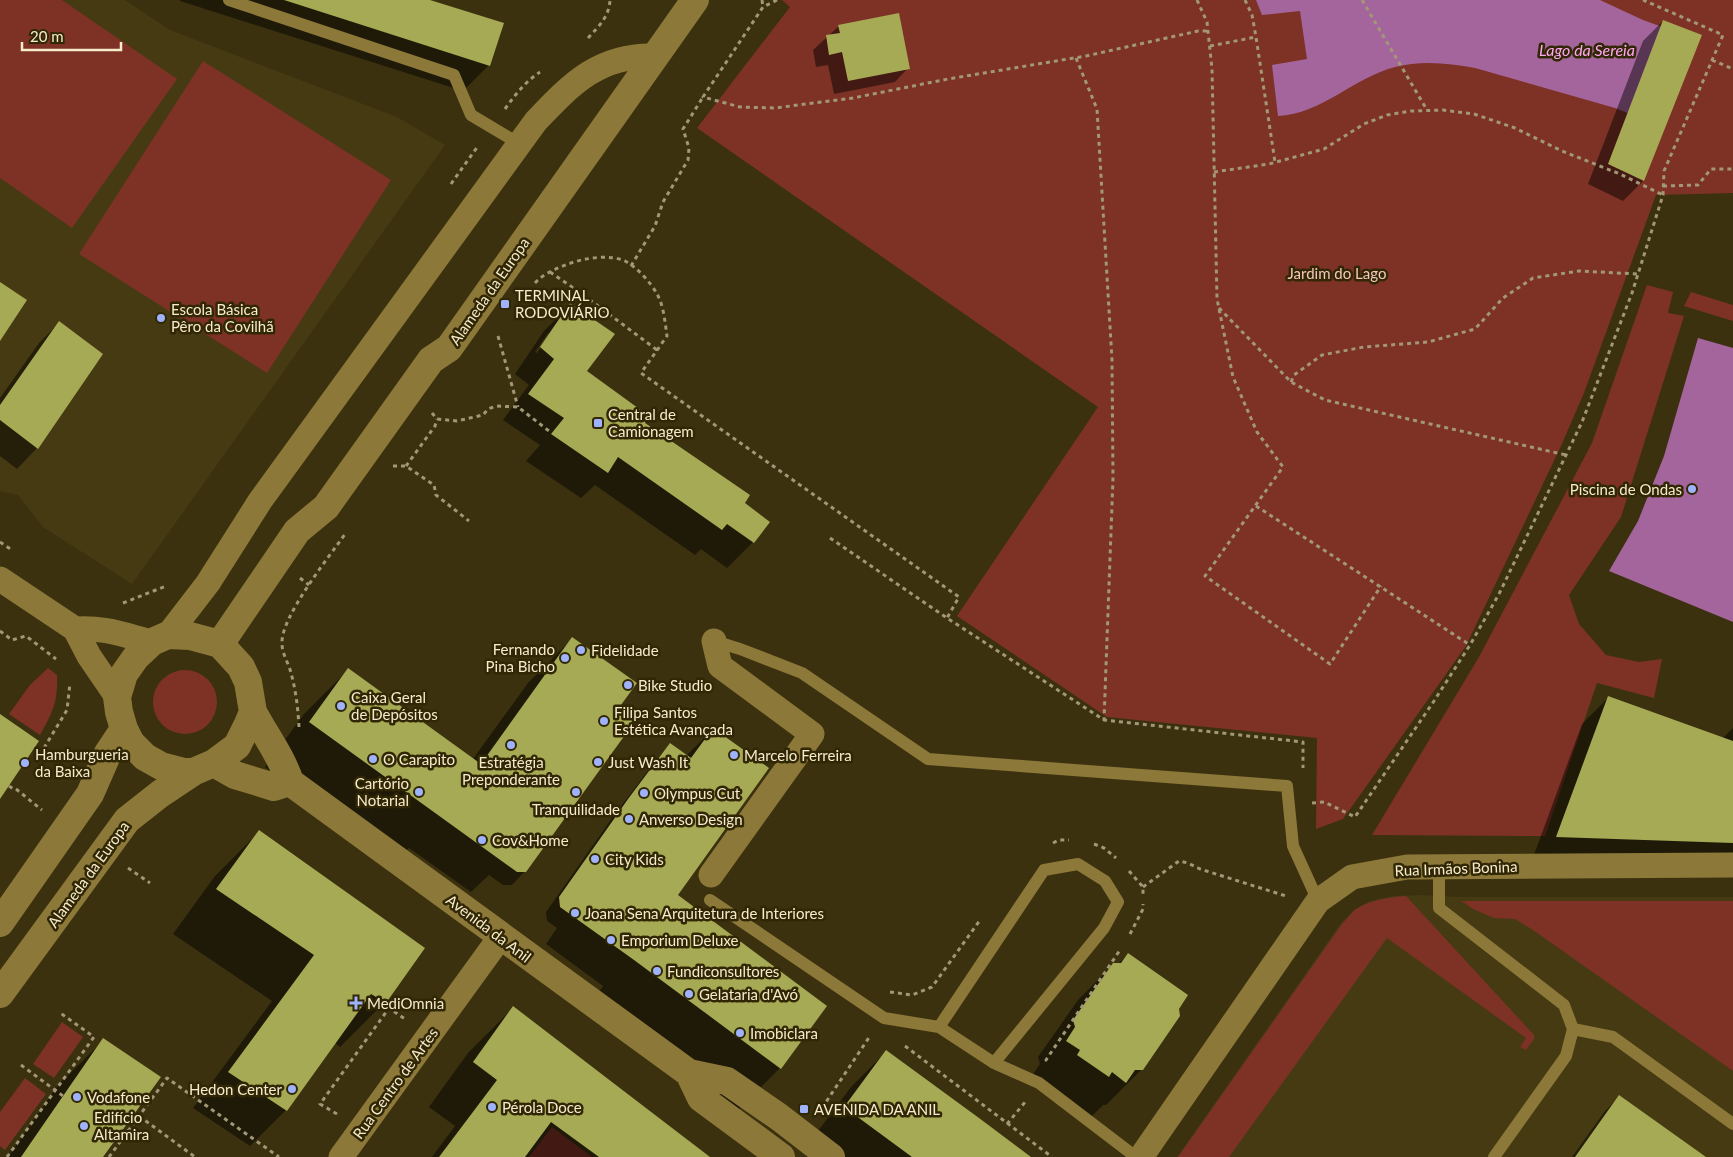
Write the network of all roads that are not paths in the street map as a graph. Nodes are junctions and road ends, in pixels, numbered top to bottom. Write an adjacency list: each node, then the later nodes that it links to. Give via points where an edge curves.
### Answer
1 (229, 0): 4 (lane, via 454,75 471,115)
2 (695, 0): 3 (main road, Alameda da Europa)
3 (656, 56): 4 (street, via 621,58 591,71 565,91); 9 (main road, Alameda da Europa, via 449,348 431,360 326,507 297,531)
4 (518, 143): 7 (street, via 260,501 208,583)
5 (0, 579): 6 (street)
6 (75, 629): 7 (street, via 91,628); 10 (street)
7 (160, 639): 9 (main road, via 190,636); 10 (main road, via 136,657 124,674)
8 (714, 641): 17 (street, via 720,666 812,734); 19 (lane, via 802,673 928,759 1287,786 1293,846)
9 (220, 644): 11 (main road, via 241,667 248,682)
10 (117, 698): 12 (main road)
11 (252, 712): 13 (main road, via 237,746); 14 (main road, via 285,766)
12 (124, 729): 13 (main road, via 131,743 145,757 161,766 184,772); 20 (main road, via 108,753 90,794)
13 (204, 768): 14 (main road, via 274,787); 22 (main road, Alameda da Europa, via 160,794 126,820)
14 (290, 782): 21 (main road, Avenida da Anil)
15 (1733, 865): 16 (street, Rua Irmãos Bonina)
16 (1439, 867): 19 (street, Rua Irmãos Bonina, via 1407,867 1352,877); 24 (lane, via 1439,908 1564,1005)
17 (711, 875)
18 (710, 900): 23 (lane, via 884,1018)
19 (1318, 901): 32 (street, Rua Irmãos Bonina)
20 (0, 923)
21 (501, 936): 26 (main road, Avenida da Anil); 28 (street, Rua Centro de Artes)
22 (0, 994)
23 (939, 1027): 25 (lane); 25 (lane, via 1044,870 1078,864 1105,881 1118,902 1104,928)
24 (1573, 1029): 27 (lane, via 1613,1037); 33 (lane, via 1566,1056)
25 (994, 1063): 31 (lane, via 1039,1083)
26 (689, 1073): 29 (main road, Avenida da Anil, via 701,1098); 30 (main road, Avenida da Anil, via 727,1081)
27 (1733, 1124)
28 (341, 1157)
29 (781, 1157)
30 (831, 1157)
31 (1136, 1157)
32 (1141, 1157)
33 (1494, 1157)

